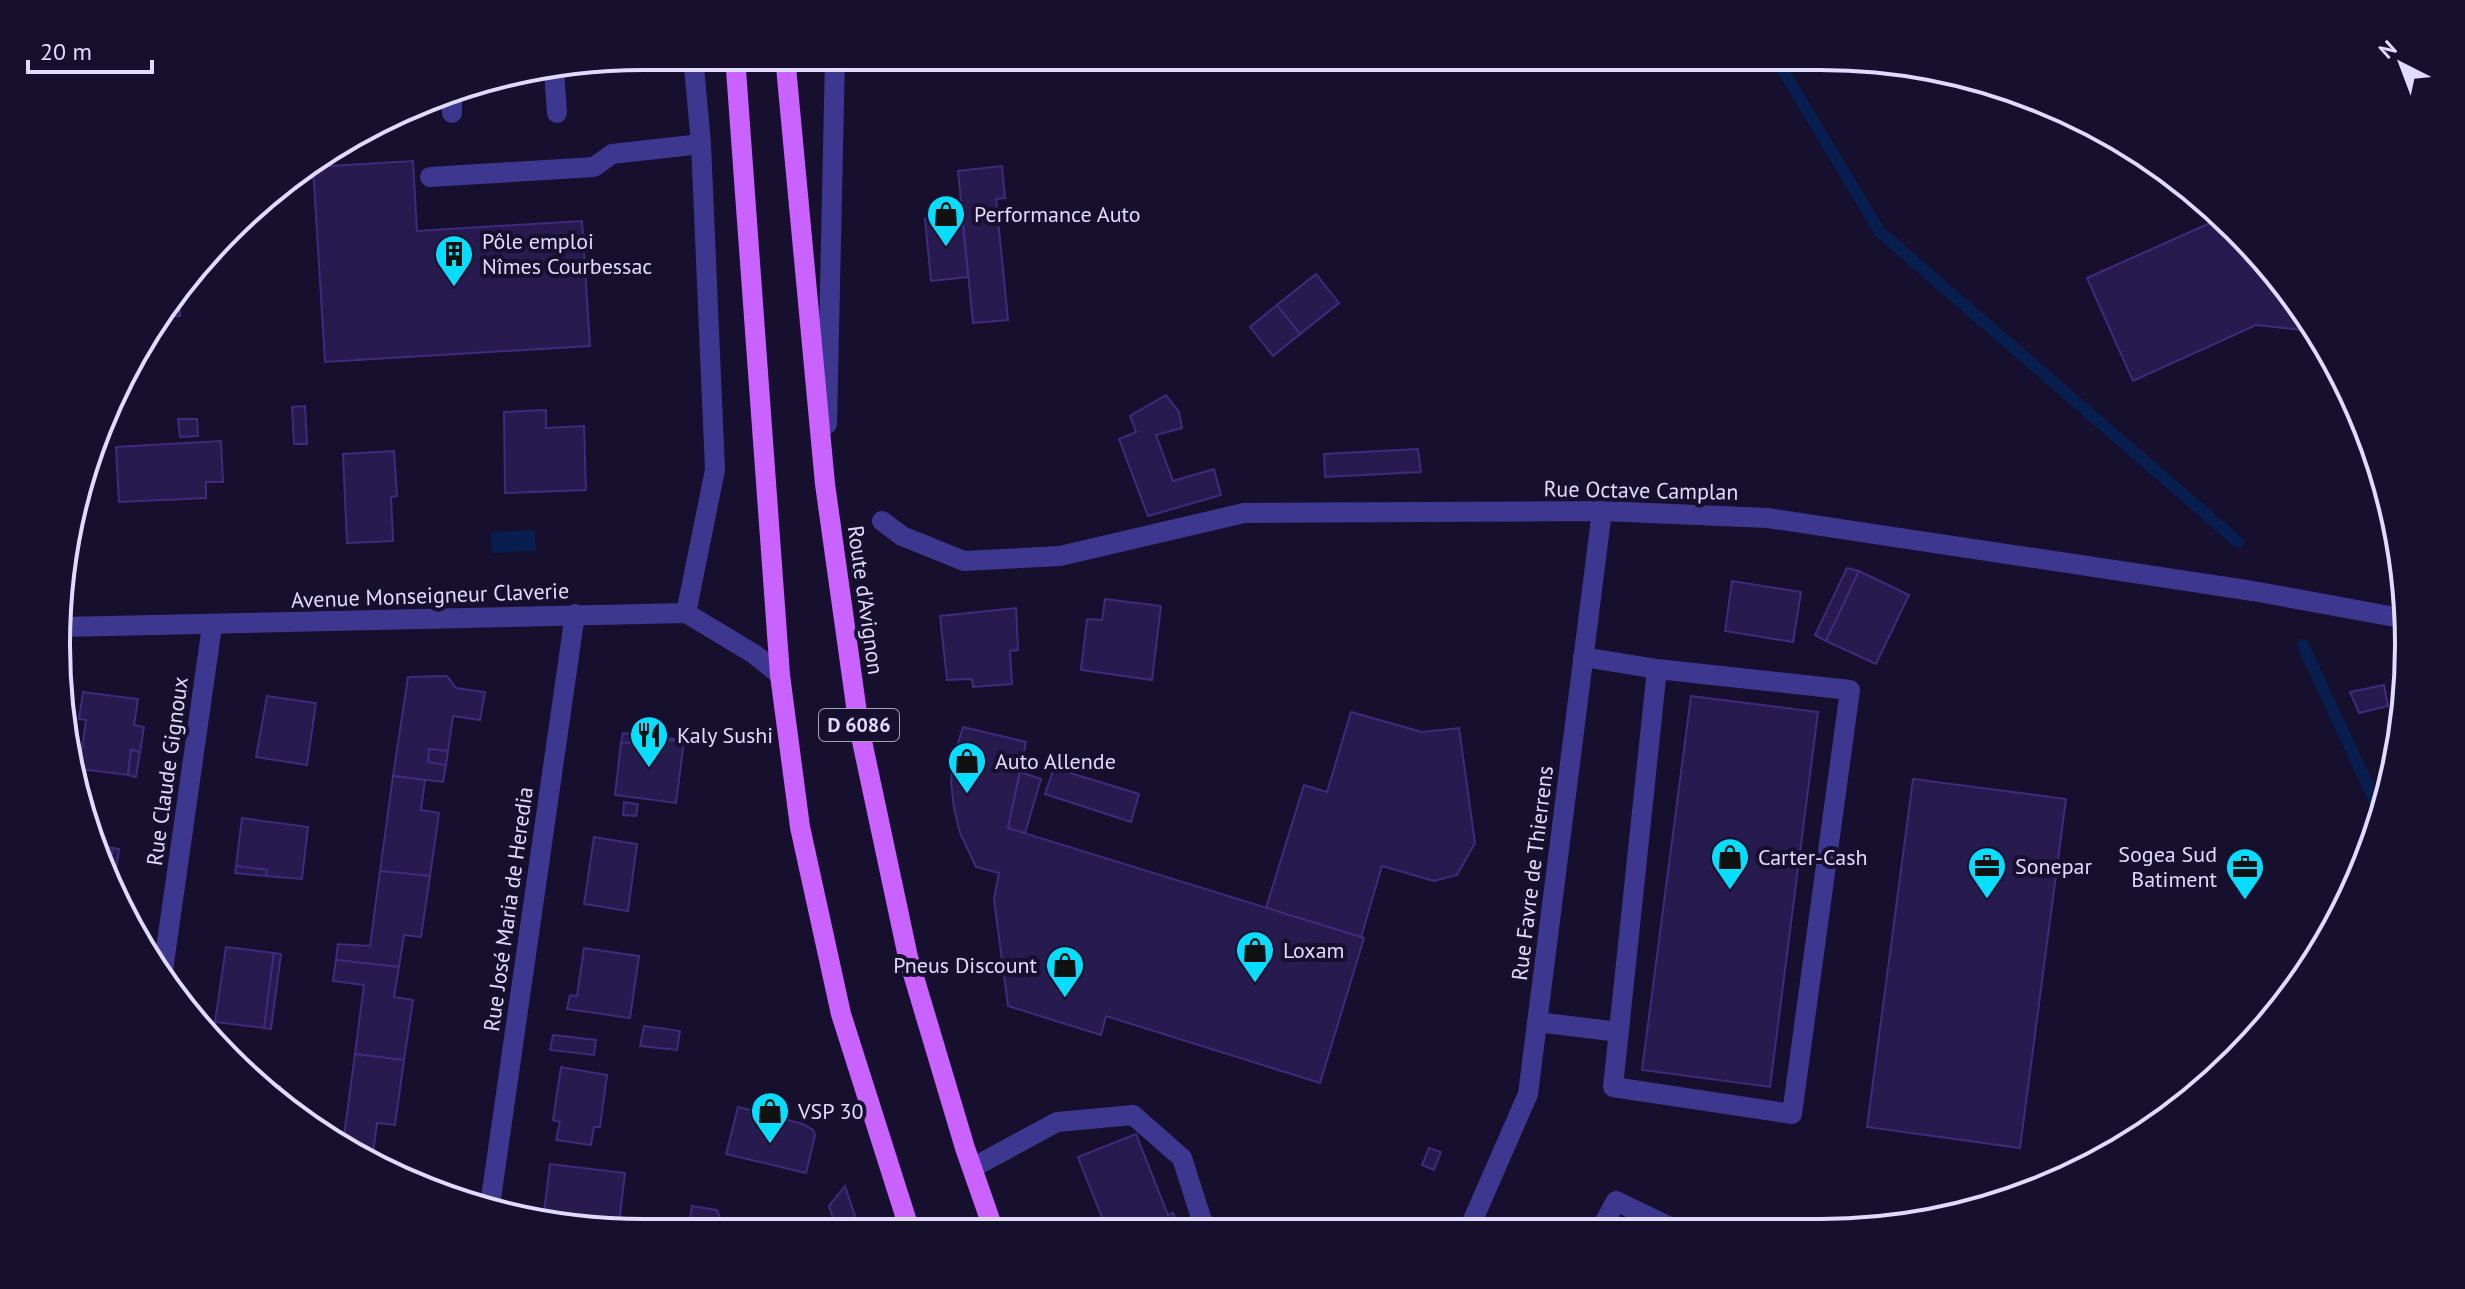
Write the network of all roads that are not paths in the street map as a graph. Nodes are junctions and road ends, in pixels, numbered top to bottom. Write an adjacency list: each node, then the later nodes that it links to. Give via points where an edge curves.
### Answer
1 (694, 70): 9 (street)
2 (736, 70): 21 (main road, D 6086)
3 (786, 70): 11 (main road, Route d'Avignon / D 6086)
4 (835, 70): 11 (street)
5 (554, 77): 8 (street)
6 (452, 103): 7 (street)
7 (452, 113)
8 (557, 113)
9 (701, 144): 10 (street, via 612,154 594,167); 14 (street, via 715,470)
10 (430, 177)
11 (825, 484): 25 (main road, Route d'Avignon / D 6086, via 859,727 905,942)
12 (1602, 511): 13 (street, Rue Octave Camplan, via 1244,513 1060,556 964,561 902,536); 16 (street, Rue Octave Camplan, via 1768,518); 19 (street, Rue Favre de Thierrens)
13 (882, 521)
14 (686, 613): 15 (street, Avenue Monseigneur Claverie); 21 (street)
15 (575, 614): 17 (street, Avenue Monseigneur Claverie); 26 (street, Rue José Maria de Heredia)
16 (2394, 617)
17 (212, 626): 18 (street, Avenue Monseigneur Claverie); 22 (street, Rue Claude Gignoux)
18 (70, 627)
19 (1583, 657): 20 (street); 23 (street, Rue Favre de Thierrens)
20 (1657, 669): 24 (street); 24 (street, via 1850,690 1792,1114 1613,1087)
21 (780, 675): 27 (main road, D 6086, via 800,827 841,1014)
22 (164, 960)
23 (1537, 1022): 24 (street); 30 (street, Rue Favre de Thierrens, via 1528,1094)
24 (1619, 1032)
25 (972, 1168): 28 (main road, Route d'Avignon / D 6086); 29 (street, via 1057,1122 1133,1115 1182,1158)
26 (491, 1198)
27 (906, 1219)
28 (990, 1219)
29 (1201, 1219)
30 (1473, 1219)
31 (1606, 1219): 32 (street, via 1616,1201)
32 (1653, 1219)

